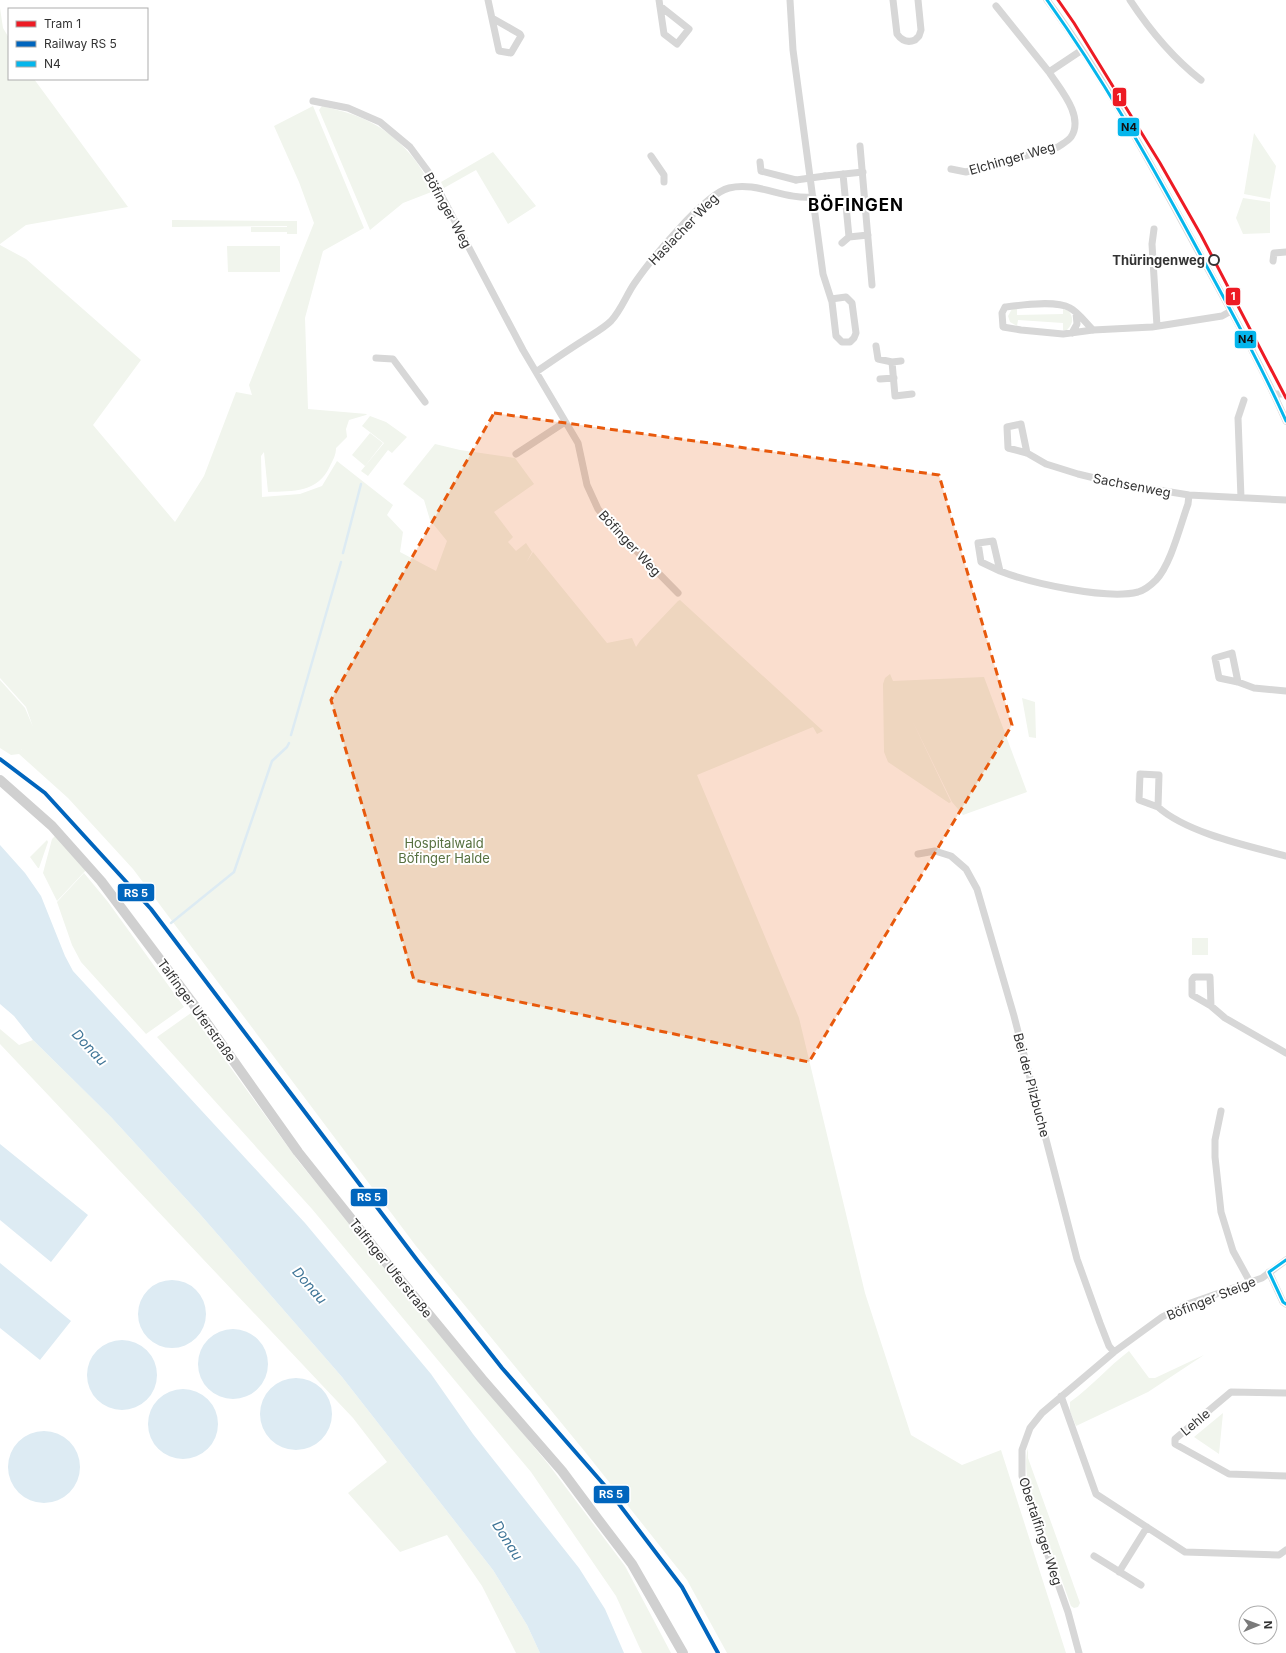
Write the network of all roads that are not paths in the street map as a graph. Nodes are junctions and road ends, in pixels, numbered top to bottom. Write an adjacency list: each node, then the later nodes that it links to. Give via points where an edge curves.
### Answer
1 (488, 0): 9 (street)
2 (790, 0): 21 (street, via 793,50)
3 (893, 0): 4 (street, via 898,34 901,39 908,42 917,39 920,32)
4 (918, 0)
5 (1047, 0): 10 (street)
6 (1130, 0): 12 (street, via 1160,39)
7 (659, 3): 7 (street, via 664,34 677,44 689,29)
8 (996, 6): 11 (street, Elchinger Weg)
9 (492, 18): 9 (street, via 499,51 512,53 520,34)
10 (1082, 50): 11 (street); 30 (street, via 1142,149)
11 (1049, 72): 17 (street, Elchinger Weg, via 1071,106 1074,116 1071,137 1058,146 966,172)
12 (1201, 80)
13 (313, 101): 39 (street, Böfinger Weg, via 348,108 380,122 410,147 430,174)
14 (860, 146): 18 (street)
15 (651, 156): 20 (street, via 664,175)
16 (760, 162): 19 (street, bridge, via 761,171 796,180)
17 (951, 169)
18 (863, 172): 19 (street); 23 (street)
19 (843, 174): 24 (street)
20 (664, 182)
21 (813, 197): 29 (street, via 823,274); 39 (street, Haslacher Weg, via 795,197 746,186 718,192 658,252 606,325)
22 (1154, 229): 32 (street, via 1152,244)
23 (868, 235): 24 (street); 28 (street)
24 (849, 237): 25 (street)
25 (842, 243)
26 (1286, 252): 27 (street, via 1274,253)
27 (1273, 261)
28 (872, 285)
29 (831, 299): 29 (street, via 837,338 843,343 850,342 856,333 852,303 846,298)
30 (1231, 311): 32 (street, via 1222,316); 43 (street)
31 (1076, 314): 33 (street); 34 (street, via 1077,324); 34 (street, via 1070,308 1041,303 1005,306 1002,313 1003,327 1063,334)
32 (1157, 326): 33 (street)
33 (1093, 330): 34 (street)
34 (1072, 332)
35 (876, 346): 38 (street, via 878,359)
36 (376, 358): 46 (street, via 393,360)
37 (901, 361): 38 (street)
38 (892, 362): 40 (street)
39 (536, 372): 49 (street, Böfinger Weg)
40 (894, 378): 41 (street); 42 (street, via 895,396)
41 (880, 379)
42 (912, 394)
43 (1274, 394): 44 (street); 47 (street)
44 (1286, 394)
45 (1244, 400): 53 (street, via 1238,418)
46 (425, 402)
47 (1283, 408): 48 (street)
48 (1286, 421)
49 (565, 422): 51 (street); 56 (street, Böfinger Weg, via 578,443 587,485 598,509)
50 (1027, 453): 52 (street, Sachsenweg, via 1046,464 1078,474)
51 (516, 454)
52 (1189, 495): 53 (street, Sachsenweg); 55 (street, via 1164,569 1140,591 1124,594 1093,592 1033,582)
53 (1241, 498): 54 (street, Sachsenweg)
54 (1286, 500)
55 (1000, 571)
56 (678, 593)
57 (1238, 682): 58 (street, via 1254,688)
58 (1286, 691)
59 (0, 780): 79 (street, Talfinger Uferstraße, via 52,826 101,881 194,1004 298,1152 482,1379 562,1471 632,1564)
60 (1158, 807): 60 (street, via 1159,775 1140,774 1139,800); 62 (street, via 1174,818 1232,842)
61 (918, 854): 70 (street, Bei der Pilzbuche, via 935,851 951,856 966,869 977,889 1014,1016 1076,1259 1104,1334)
62 (1286, 856)
63 (1211, 1006): 64 (street, via 1225,1018)
64 (1286, 1053)
65 (1220, 1112): 68 (street, via 1214,1157 1221,1212 1233,1251)
66 (1286, 1260): 67 (street, Böfinger Steige)
67 (1269, 1272): 68 (street, Böfinger Steige, via 1262,1278); 69 (street)
68 (1250, 1282): 70 (street, Böfinger Steige, via 1185,1305 1162,1317)
69 (1286, 1304)
70 (1114, 1352): 72 (street, Böfinger Steige)
71 (1286, 1393): 73 (street, Lehle, via 1231,1392 1175,1439 1175,1444 1229,1474)
72 (1061, 1396): 74 (street, via 1096,1494); 80 (street, Obertalfinger Weg, via 1030,1428 1022,1450 1022,1476 1068,1612)
73 (1286, 1476)
74 (1147, 1527): 75 (street, via 1186,1552 1279,1555); 77 (street)
75 (1286, 1550)
76 (1094, 1556): 77 (street)
77 (1119, 1572): 78 (street)
78 (1142, 1585)
79 (683, 1653)
80 (1079, 1653)

